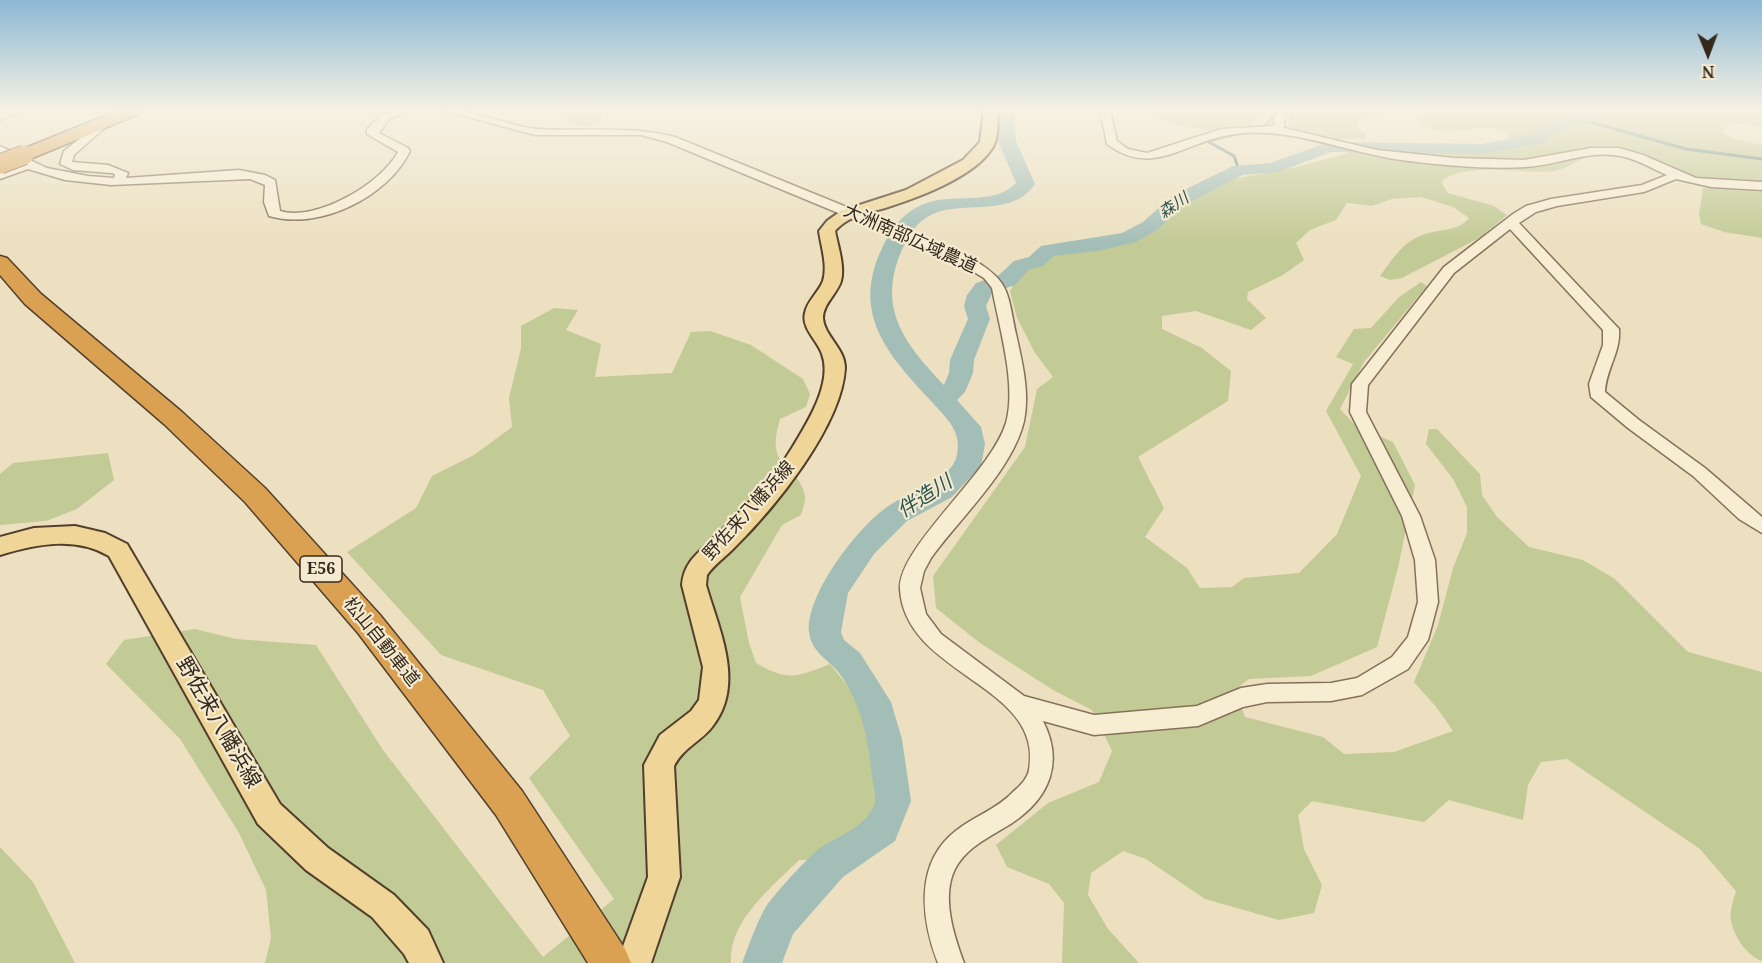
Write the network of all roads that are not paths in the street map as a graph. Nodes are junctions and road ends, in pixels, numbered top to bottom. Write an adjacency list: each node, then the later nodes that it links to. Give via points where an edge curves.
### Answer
1 (12, 155): 12 (street)
2 (35, 155): 12 (highway)
3 (68, 155): 16 (street, via 66,164 74,168 112,167 122,173)
4 (403, 155): 16 (street, via 383,179 345,202 304,217 287,218 274,213 271,183 259,175)
5 (708, 155): 18 (street, 大洲南部広域農道)
6 (977, 155): 18 (main road, 野佐来八幡浜線, via 904,195)
7 (1133, 155): 8 (street)
8 (1162, 155)
9 (1400, 155): 10 (street, via 1462,162 1546,162)
10 (1576, 155)
11 (1628, 155): 14 (street)
12 (24, 160): 13 (highway, bridge); 15 (street); 16 (street, via 45,174)
13 (0, 164)
14 (1673, 174): 17 (street, via 1695,181); 19 (street, via 1670,179 1644,188 1531,209)
15 (0, 175)
16 (117, 182)
17 (1762, 186)
18 (850, 213): 23 (street, 大洲南部広域農道, via 964,261 989,275 999,288 1016,396 1015,420 1007,445 917,563 910,587 914,613 924,629 942,648); 26 (main road, 野佐来八幡浜線, via 834,221 827,231 832,281 814,312 814,323 832,353 835,366 830,394 790,467 695,573 694,585 716,667 713,703 700,720 670,744 659,765 664,877)
19 (1511, 222): 21 (street, via 1611,329 1613,340 1599,371 1597,393); 23 (street, via 1449,270 1360,384 1358,412 1411,516 1425,561 1428,602 1418,640 1400,663 1362,686 1331,692 1267,693 1241,698 1198,716 1148,723 1094,725)
20 (0, 262): 25 (highway, 松山自動車道 / E56, via 33,299 173,418 255,495 369,624 509,803)
21 (1762, 526)
22 (0, 546): 24 (main road, 野佐来八幡浜線, via 72,535 95,538 118,550 269,814 317,859 383,906 416,942)
23 (1019, 704): 27 (street, 大洲南部広域農道, via 1038,729 1045,751 1041,774 1012,810 952,851 938,878 941,939)
24 (426, 963)
25 (611, 963)
26 (634, 963)
27 (951, 963)

